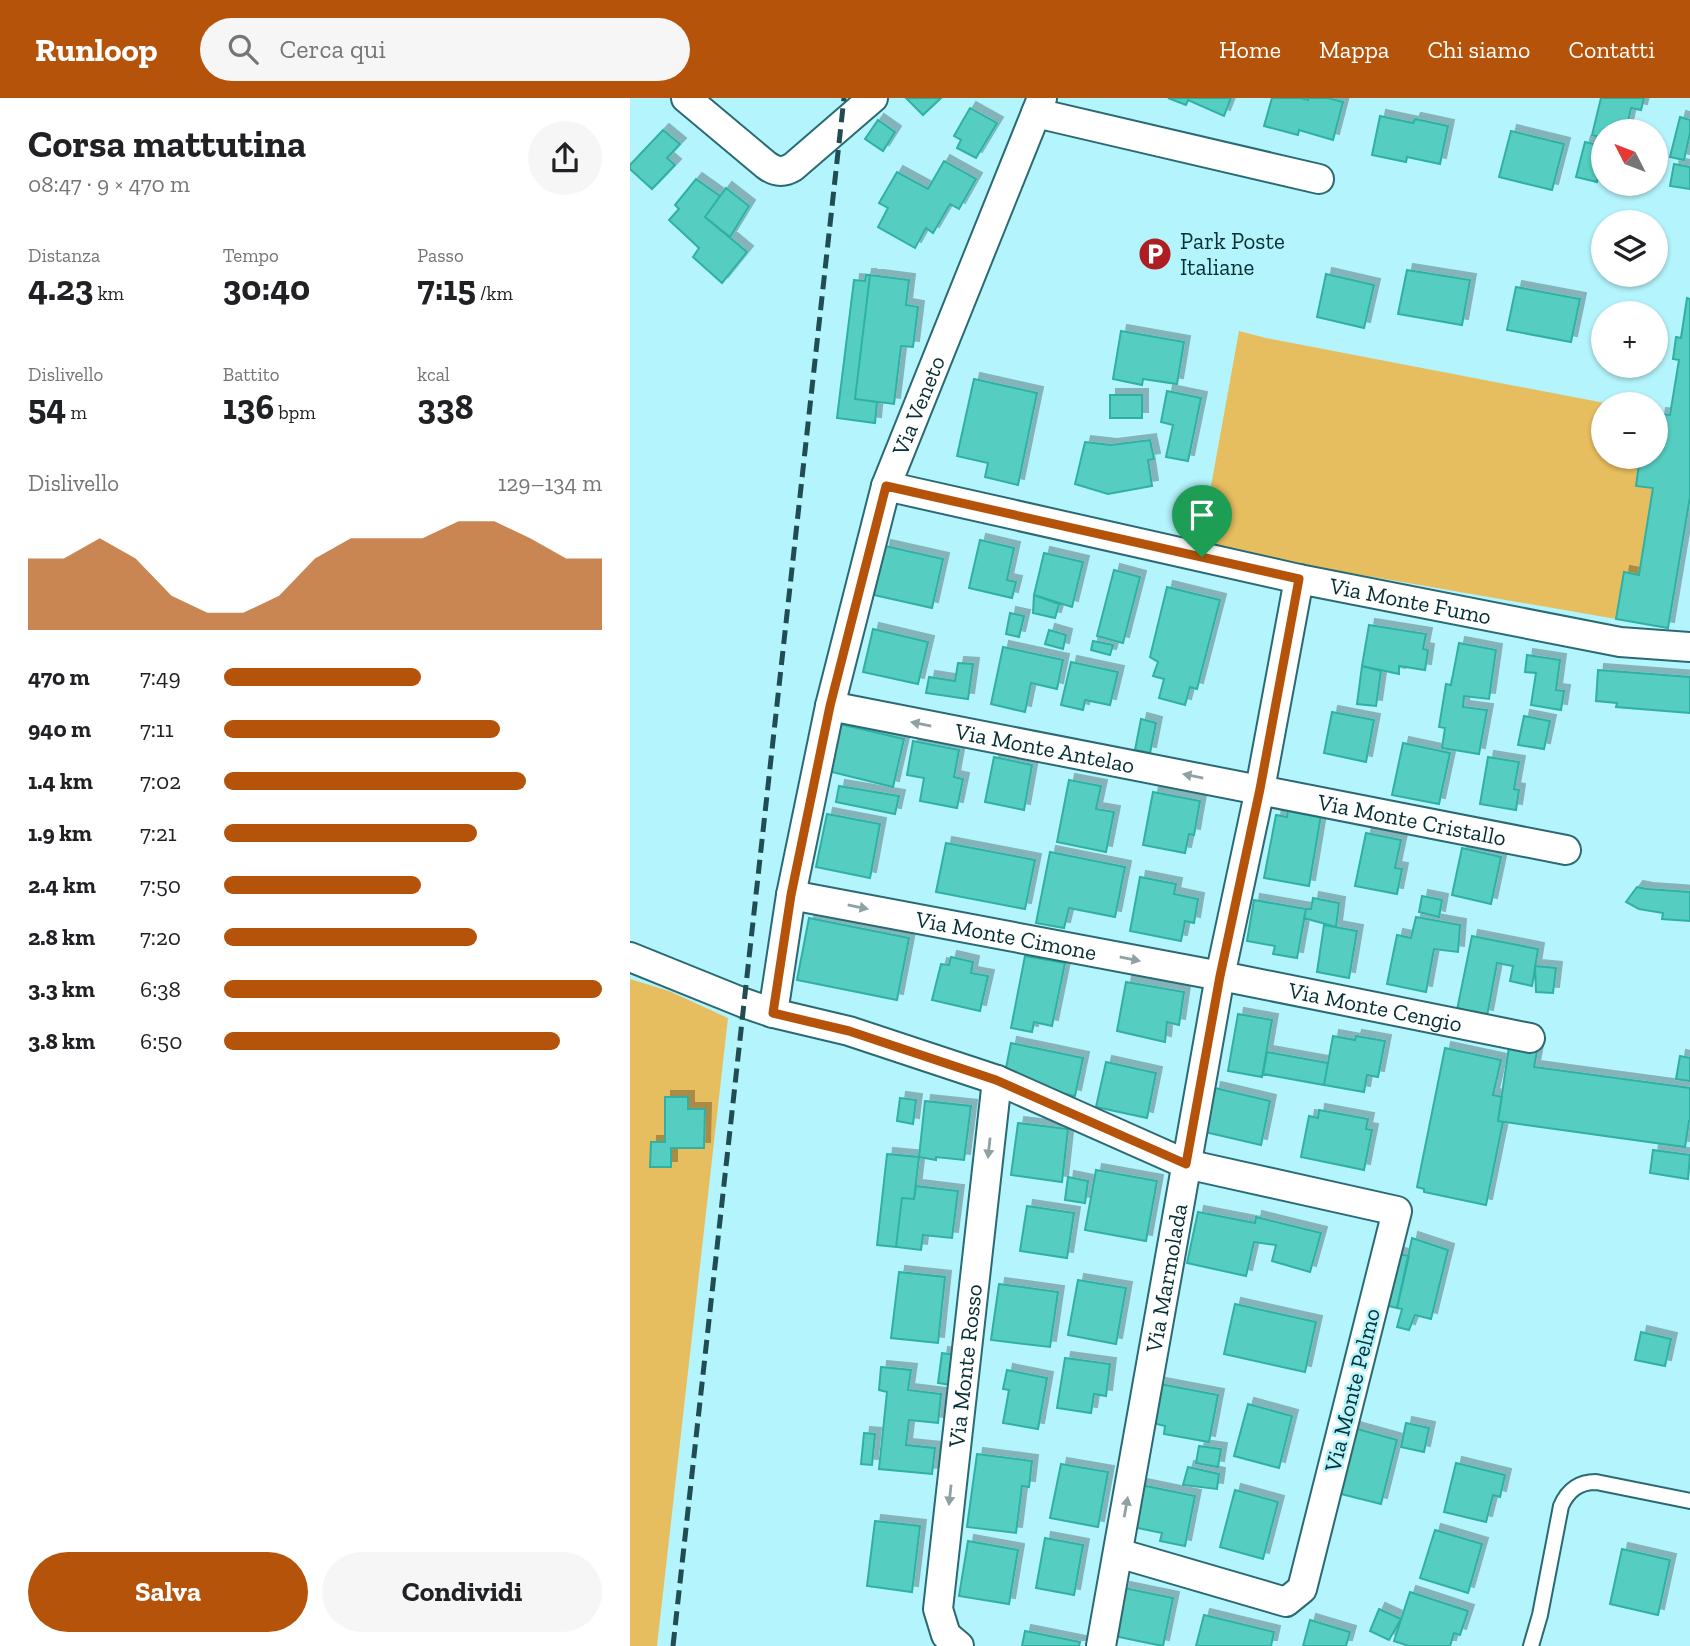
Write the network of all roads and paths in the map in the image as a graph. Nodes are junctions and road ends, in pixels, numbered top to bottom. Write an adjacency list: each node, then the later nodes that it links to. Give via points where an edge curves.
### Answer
1 (686, 98): 2 (street, via 779,171 793,167)
2 (873, 98)
3 (1039, 106): 4 (street); 5 (street, Via Veneto)
4 (1319, 179)
5 (886, 486): 6 (street, Via Monte Fumo); 8 (street, Via Veneto)
6 (1299, 579): 7 (street, Via Monte Fumo, via 1620,642); 9 (street, Via Marmolada)
7 (1690, 647)
8 (830, 706): 9 (street, Via Monte Antelao, one-way to 8); 11 (street, Via Veneto)
9 (1260, 789): 10 (street, Via Monte Cristallo); 13 (street, Via Marmolada)
10 (1566, 850)
11 (791, 895): 13 (street, Via Monte Cimone, one-way to 13); 14 (street, Via Veneto)
12 (630, 957): 14 (street)
13 (1220, 976): 15 (street, Via Monte Cengio); 17 (street, Via Marmolada)
14 (773, 1013): 16 (street, via 849,1031)
15 (1530, 1038)
16 (996, 1080): 17 (street); 20 (street, Via Monte Rosso, one-way to 20, via 937,1609 946,1634)
17 (1186, 1164): 19 (street, Via Marmolada, one-way to 17); 19 (street, Via Monte Pelmo, via 1397,1211 1302,1589 1286,1602)
18 (1690, 1501): 22 (lane, via 1591,1482 1570,1491 1561,1506)
19 (1118, 1553): 21 (street, Via Marmolada)
20 (959, 1646)
21 (1101, 1646)
22 (1531, 1646)

